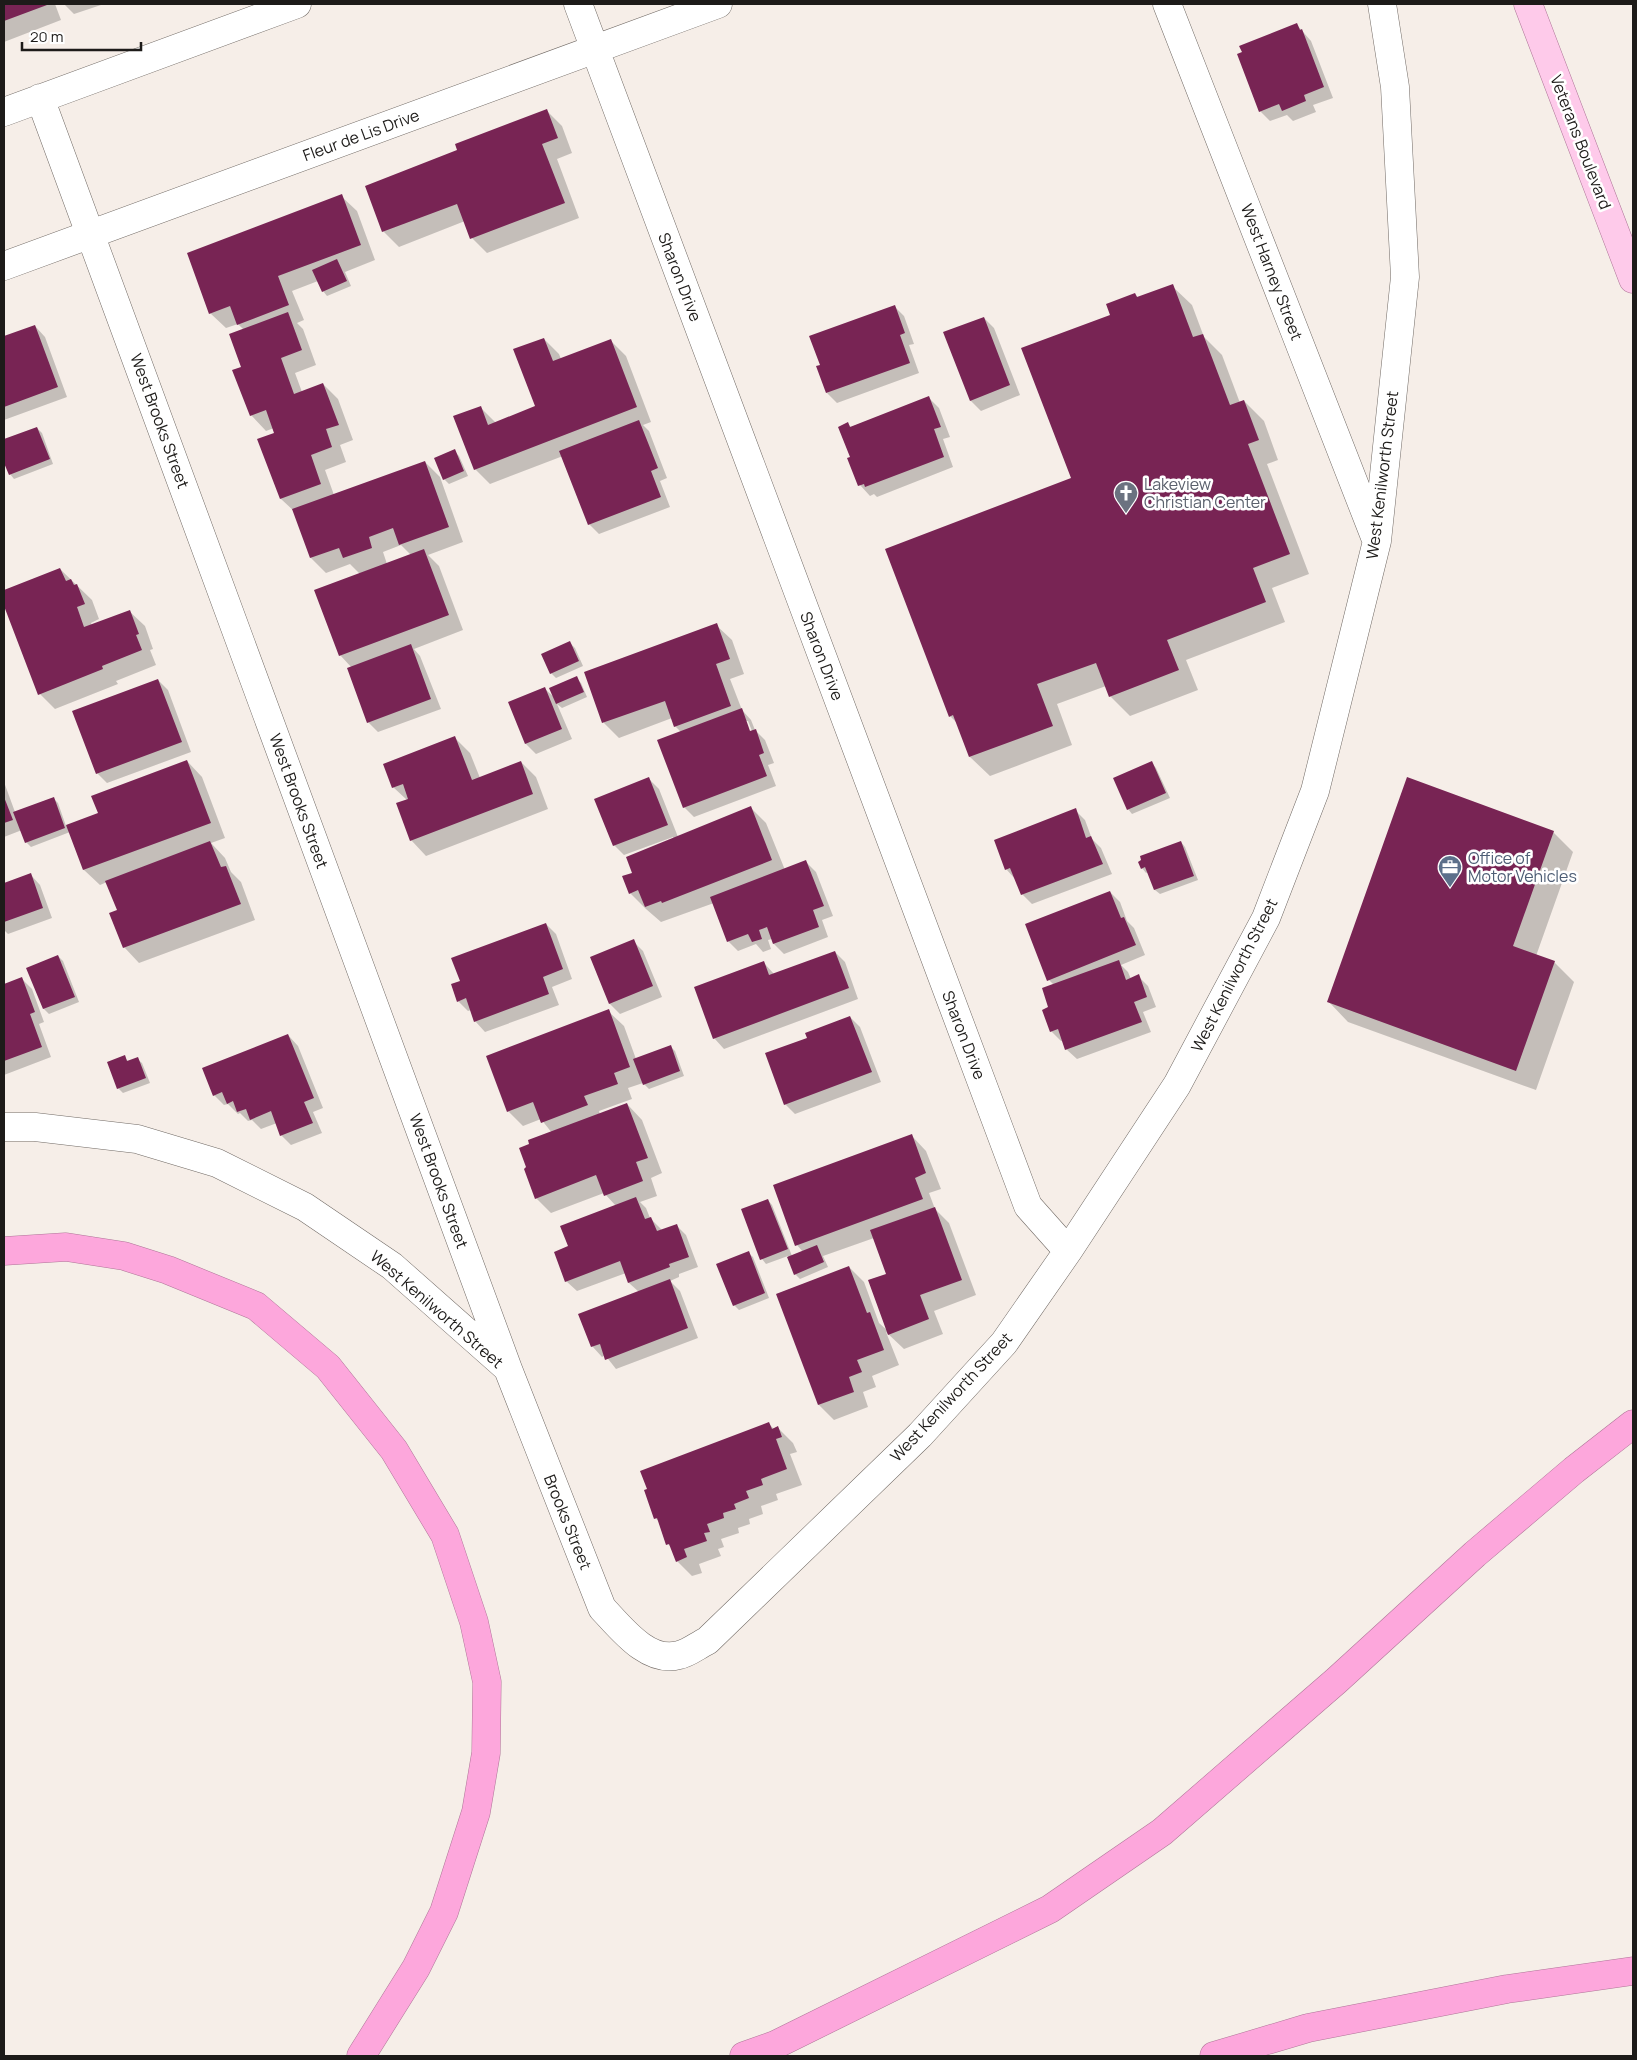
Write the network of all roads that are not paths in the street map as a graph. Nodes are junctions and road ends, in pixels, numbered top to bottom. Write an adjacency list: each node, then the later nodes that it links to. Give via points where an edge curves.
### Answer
1 (297, 4): 8 (street)
2 (578, 4): 7 (street, Sharon Drive)
3 (718, 4): 7 (street, Fleur de Lis Drive)
4 (1167, 4): 13 (street, West Harney Street)
5 (1382, 4): 13 (street, West Kenilworth Street, via 1395,86 1405,277)
6 (1528, 4): 12 (main road, Veterans Boulevard)
7 (595, 50): 10 (street, Fleur de Lis Drive); 16 (street, Sharon Drive, via 1028,1206)
8 (40, 98): 9 (street); 10 (street, West Brooks Street)
9 (4, 112)
10 (91, 233): 11 (street, Fleur de Lis Drive); 17 (street, West Brooks Street)
11 (4, 266)
12 (1633, 279)
13 (1377, 540): 16 (street, West Kenilworth Street, via 1315,791 1266,918 1177,1086)
14 (4, 1127): 17 (street, West Kenilworth Street, via 34,1127 137,1139 217,1163 305,1207 392,1266)
15 (4, 1251): 21 (highway, via 66,1247 124,1256 256,1306 328,1367 394,1450 445,1535 474,1622 487,1682 486,1753 476,1812 444,1912 416,1968)
16 (1068, 1251): 19 (street, West Kenilworth Street, via 1004,1343 920,1435 707,1641 678,1656)
17 (508, 1369): 19 (street, Brooks Street, via 602,1608 630,1638)
18 (1633, 1424): 22 (highway, via 1476,1554 1162,1832 1050,1909 775,2045)
19 (656, 1655)
20 (1633, 1970): 23 (highway, via 1507,1989 1308,2028)
21 (362, 2056)
22 (744, 2056)
23 (1214, 2056)

